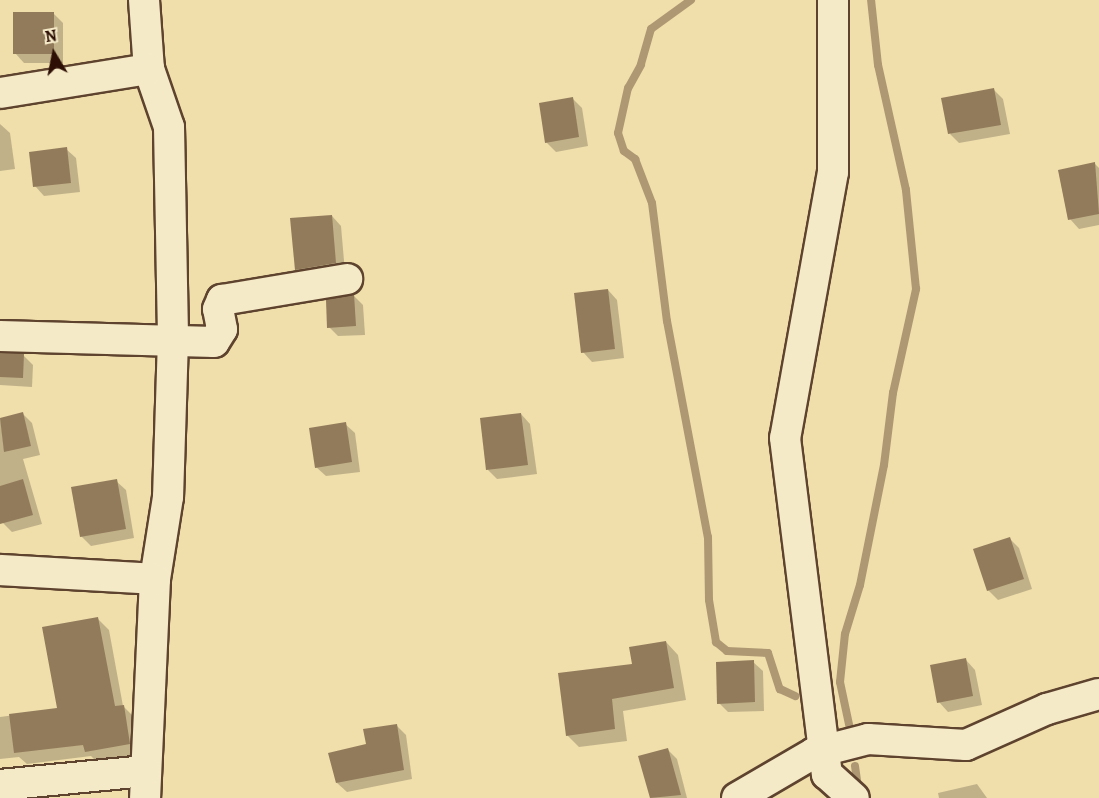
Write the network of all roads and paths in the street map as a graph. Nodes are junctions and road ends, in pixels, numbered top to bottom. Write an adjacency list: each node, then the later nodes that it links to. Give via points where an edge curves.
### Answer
1 (144, 0): 3 (street)
2 (833, 0): 11 (street, via 833,172 785,438)
3 (148, 69): 4 (street); 7 (street, via 170,128)
4 (0, 93)
5 (347, 279): 7 (street, via 228,297 218,309 222,329 214,342)
6 (0, 336): 7 (street)
7 (173, 339): 9 (street, via 168,497)
8 (0, 570): 9 (street)
9 (155, 579): 13 (street)
10 (1099, 694): 11 (street, via 1047,709 966,745 868,739)
11 (823, 751): 14 (street); 15 (street, via 827,774)
12 (0, 785): 13 (street)
13 (145, 785)
14 (737, 798)
15 (854, 798)

